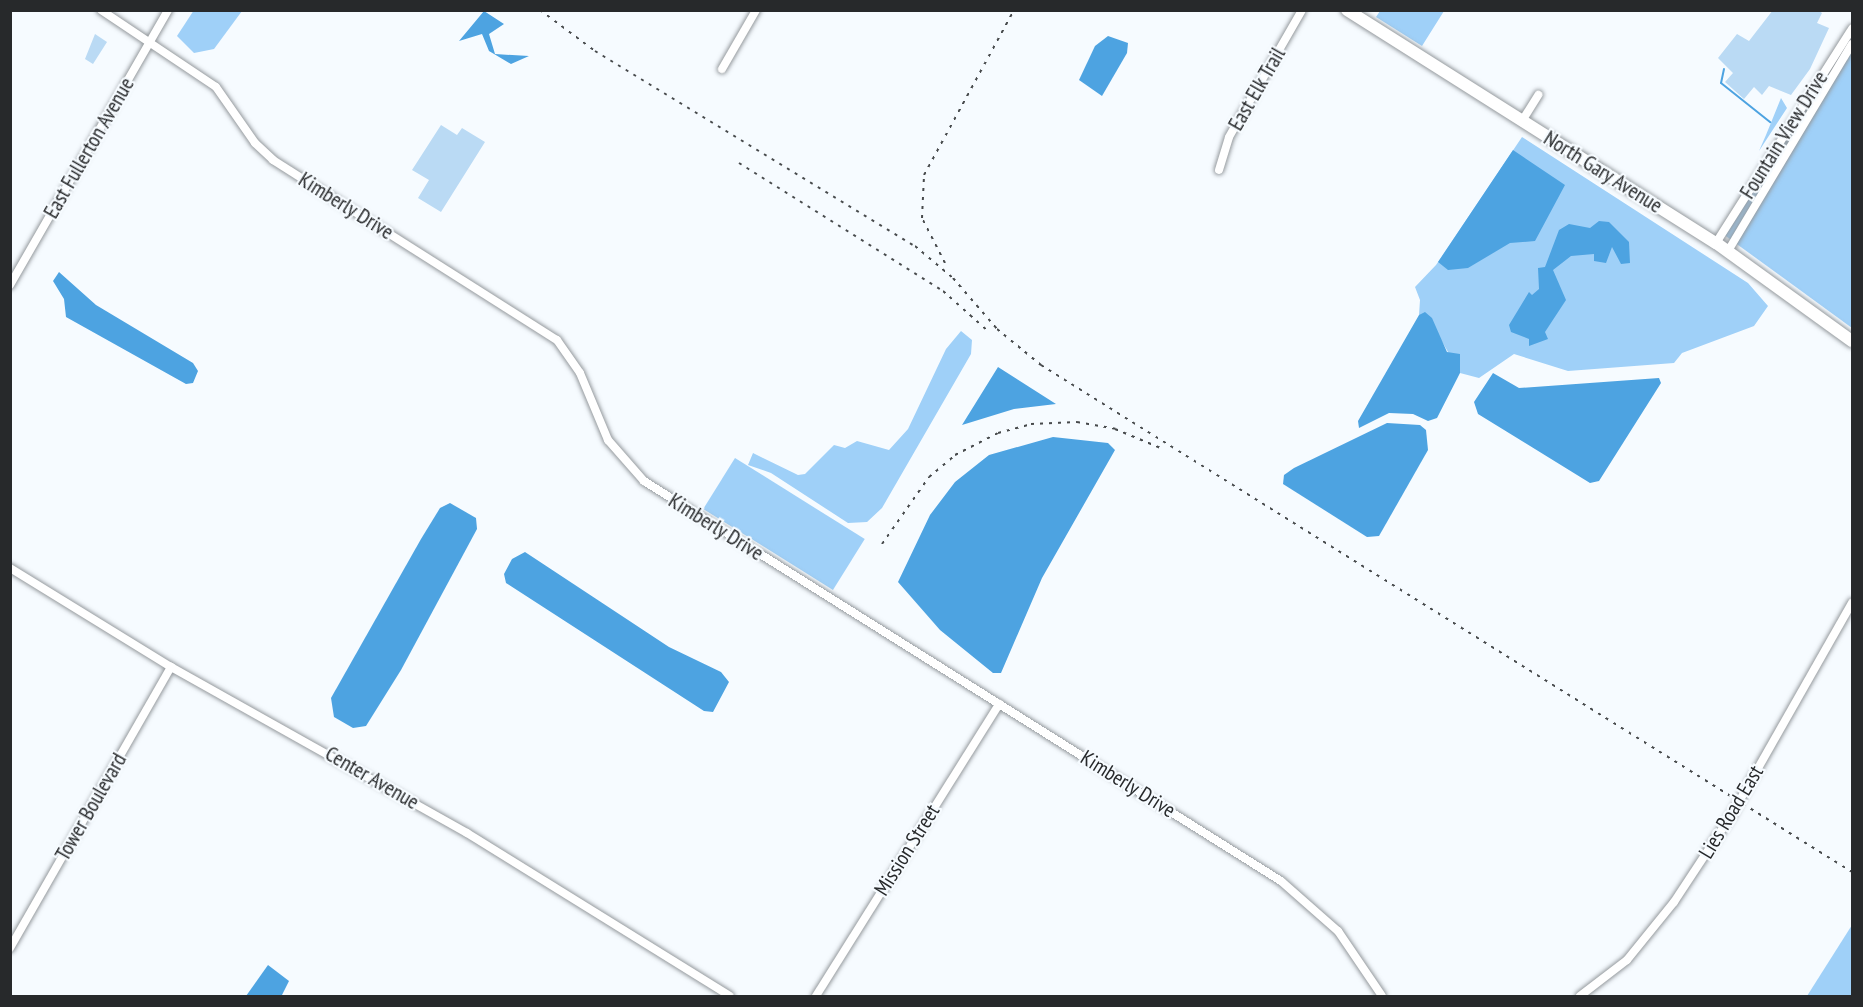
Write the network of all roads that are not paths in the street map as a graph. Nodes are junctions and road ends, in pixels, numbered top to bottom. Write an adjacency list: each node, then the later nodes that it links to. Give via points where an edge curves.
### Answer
1 (100, 10): 7 (street, Kimberly Drive)
2 (168, 10): 7 (street, East Fullerton Avenue)
3 (756, 10): 9 (street)
4 (1302, 10): 12 (street, East Elk Trail, via 1229,137)
5 (1347, 10): 11 (street, North Gary Avenue)
6 (1852, 29): 13 (street, Fountain View Drive)
7 (150, 41): 15 (street, East Fullerton Avenue); 20 (street, Kimberly Drive, via 216,87 255,143 273,160 557,340 576,365 608,440 644,481)
8 (1852, 44): 14 (street, Fountain View Drive)
9 (723, 69)
10 (1538, 95): 11 (street)
11 (1522, 121): 13 (street, North Gary Avenue)
12 (1219, 170)
13 (1716, 243): 14 (street, North Gary Avenue)
14 (1728, 251): 16 (street, North Gary Avenue)
15 (10, 285)
16 (1852, 341)
17 (10, 568): 19 (street, Center Avenue)
18 (1852, 603): 25 (street, Lies Road East, via 1732,814 1680,893 1627,960)
19 (171, 667): 21 (street, Tower Boulevard); 22 (street, Center Avenue, via 468,833)
20 (999, 704): 23 (street, Mission Street); 24 (street, Kimberly Drive, via 1290,888 1338,931)
21 (10, 948)
22 (730, 996)
23 (816, 996)
24 (1382, 996)
25 (1580, 996)

